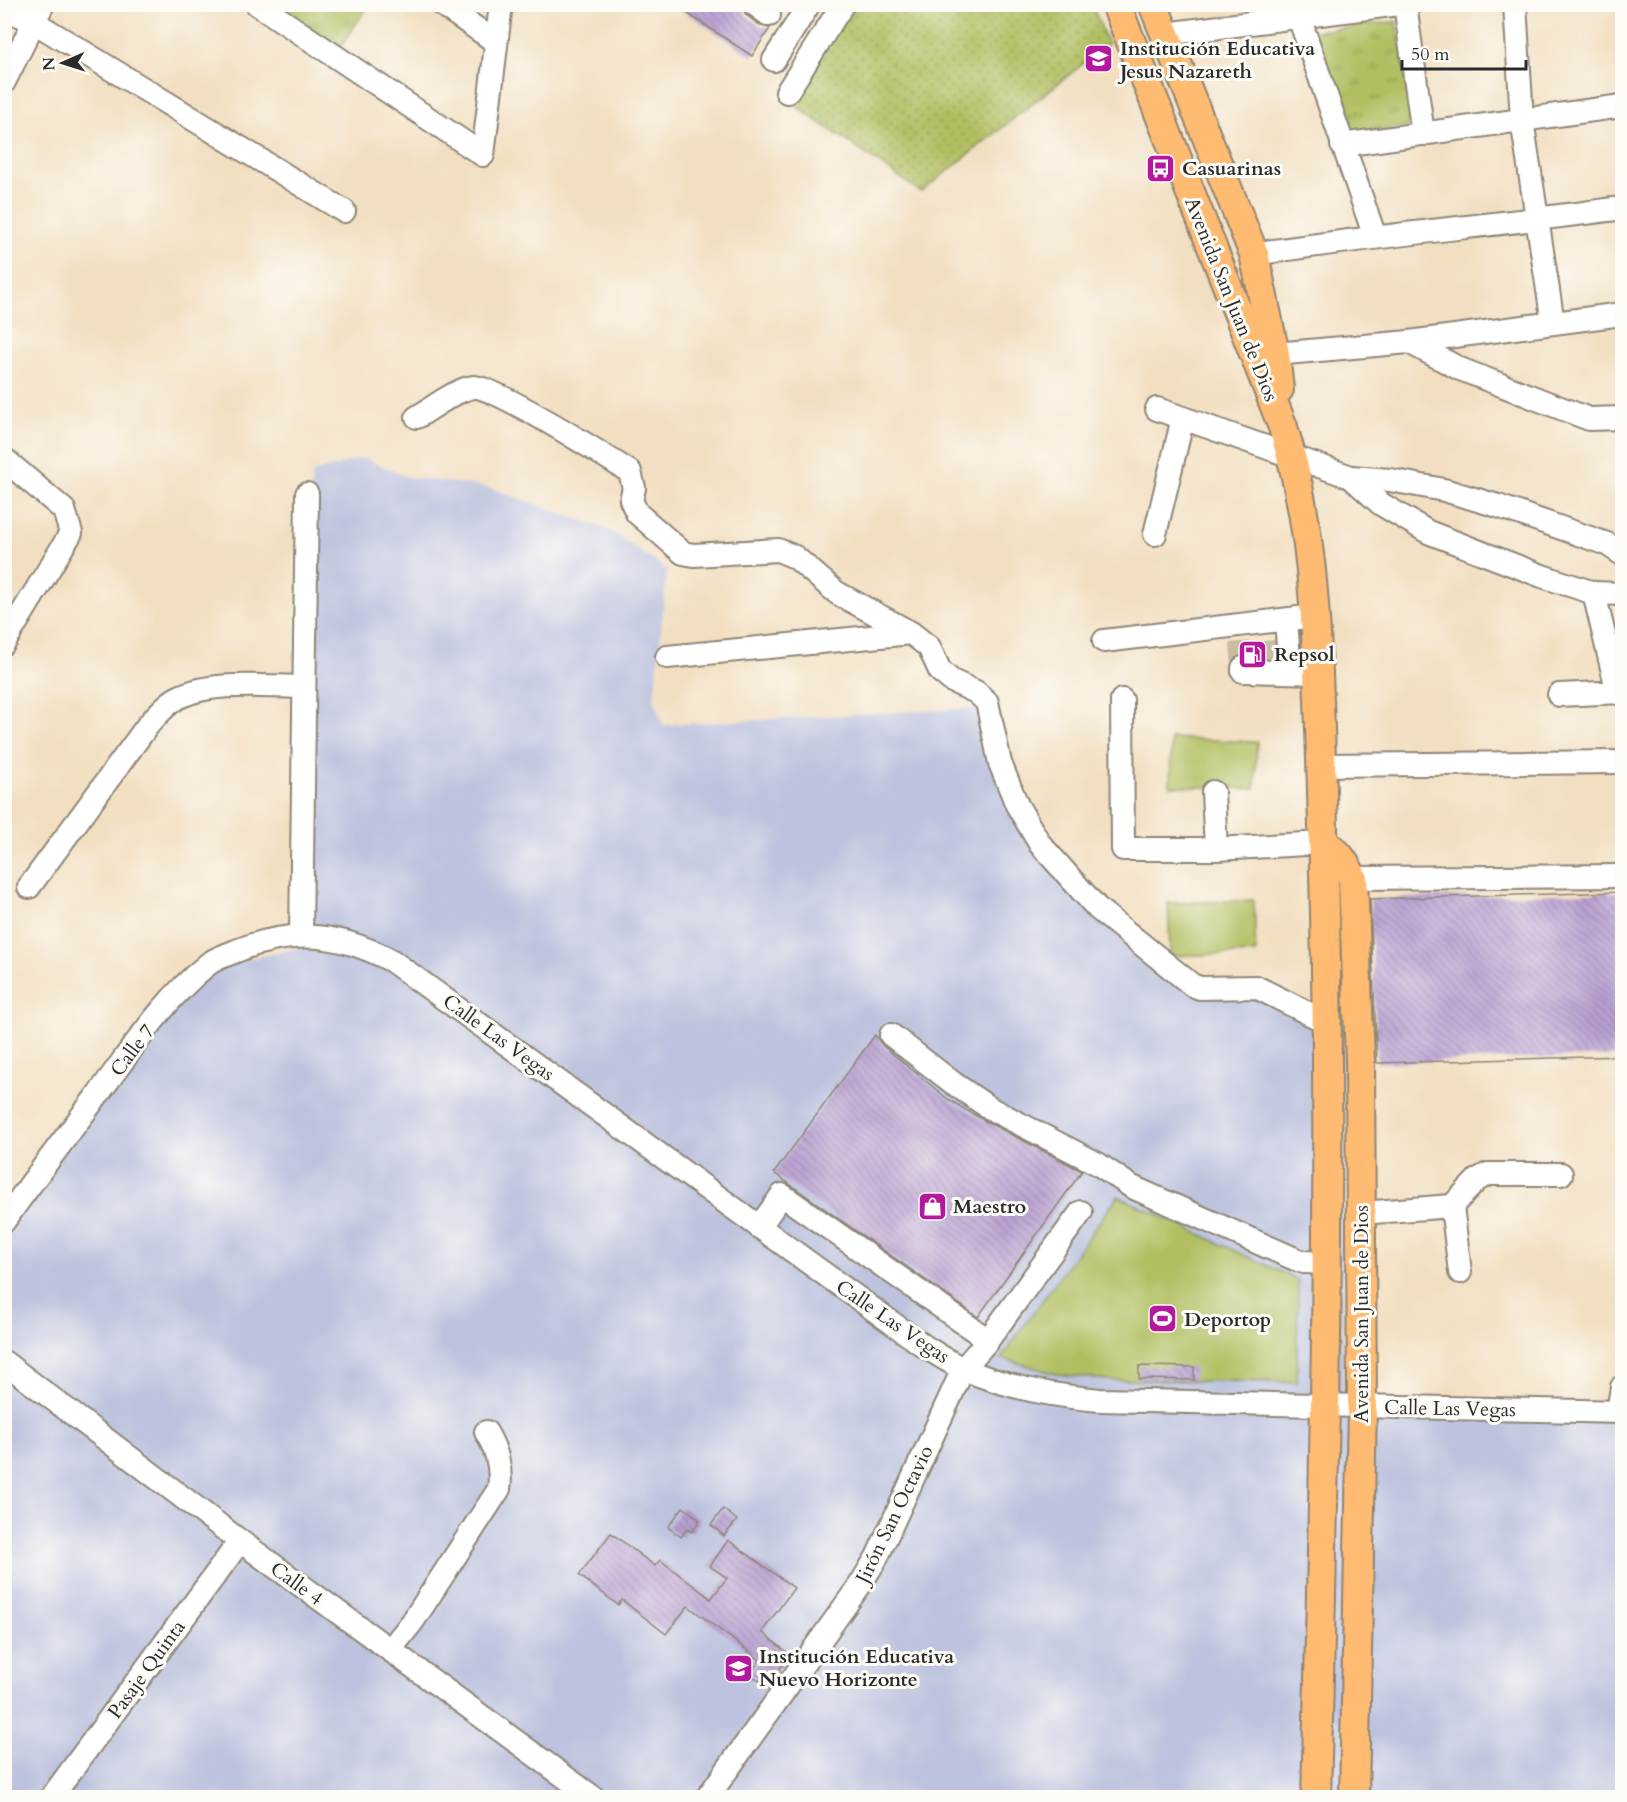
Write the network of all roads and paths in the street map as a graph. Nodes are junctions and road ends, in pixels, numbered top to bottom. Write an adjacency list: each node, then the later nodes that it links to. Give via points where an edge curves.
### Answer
1 (257, 4): 15 (street, via 483,155)
2 (441, 4): 15 (street)
3 (501, 4): 15 (street)
4 (809, 4): 16 (street)
5 (843, 4): 18 (street)
6 (1116, 4): 36 (main road, Avenida San Juan de Dios)
7 (1153, 4): 14 (main road, Avenida San Juan de Dios)
8 (1400, 4): 13 (street)
9 (1405, 4): 21 (street)
10 (1515, 4): 20 (street)
11 (4, 8): 12 (street)
12 (39, 14): 17 (street); 24 (street)
13 (1299, 17): 14 (street); 22 (street)
14 (1165, 34): 27 (main road, Avenida San Juan de Dios)
15 (496, 42)
16 (774, 60)
17 (4, 82)
18 (787, 92)
19 (1623, 106): 20 (street)
20 (1522, 120): 21 (street); 25 (street)
21 (1423, 134): 22 (street)
22 (1342, 145): 26 (street)
23 (1623, 208): 25 (street)
24 (344, 211)
25 (1538, 220): 26 (street); 29 (street)
26 (1375, 237): 27 (street)
27 (1254, 254): 31 (main road, Avenida San Juan de Dios)
28 (1623, 314): 29 (street)
29 (1553, 323): 30 (street)
30 (1409, 342): 31 (street); 35 (street, via 1460,369 1589,419)
31 (1275, 354): 36 (main road, Avenida San Juan de Dios)
32 (1157, 409): 34 (street)
33 (417, 417): 47 (street, via 465,389 481,386 630,472 634,488 631,500 637,513 682,553 778,550 795,557 837,593)
34 (1183, 418): 37 (street); 41 (street)
35 (1623, 418)
36 (1282, 427): 37 (main road, Avenida San Juan de Dios)
37 (1292, 457): 39 (street); 45 (main road, Avenida San Juan de Dios, via 1309,547)
38 (7, 464): 49 (street, via 64,510 70,534)
39 (1351, 477): 42 (street, via 1444,490 1607,544); 43 (street, via 1381,504 1428,532)
40 (307, 494): 54 (street)
41 (1155, 534)
42 (1623, 554)
43 (1594, 593): 44 (street); 55 (street)
44 (1623, 594)
45 (1315, 616): 46 (street); 53 (main road, Avenida San Juan de Dios)
46 (1286, 620): 48 (street, via 1252,633); 52 (street)
47 (911, 633): 50 (street); 67 (street, via 929,648 940,671 987,702 1000,763 1017,805 1040,844 1098,909 1192,985 1256,987)
48 (1104, 641)
49 (4, 643)
50 (667, 657)
51 (1243, 668): 52 (street)
52 (1290, 672): 53 (street)
53 (1318, 674): 59 (main road, Avenida San Juan de Dios)
54 (304, 687): 65 (street, via 218,687 180,697 162,709); 66 (street)
55 (1620, 692): 56 (street)
56 (1559, 695)
57 (1122, 700): 62 (street, via 1123,849)
58 (1623, 762): 59 (street)
59 (1321, 765): 61 (main road, Avenida San Juan de Dios)
60 (1213, 792): 62 (street)
61 (1323, 843): 62 (street); 64 (main road, Avenida San Juan de Dios, via 1335,849); 67 (main road, Avenida San Juan de Dios)
62 (1216, 849)
63 (1623, 876): 64 (street)
64 (1353, 878): 72 (main road, Avenida San Juan de Dios)
65 (29, 887)
66 (302, 936): 73 (street, Calle 7, via 252,944 209,963 174,996); 74 (street, Calle Las Vegas, via 349,941 393,961)
67 (1328, 1023): 75 (main road, Avenida San Juan de Dios)
68 (891, 1035): 75 (street, via 991,1109 1098,1164 1132,1187 1294,1259)
69 (1561, 1174): 70 (street, via 1488,1174)
70 (1452, 1206): 72 (street); 76 (street)
71 (1081, 1212): 77 (street, Jirón San Octavio)
72 (1361, 1213): 82 (main road, Avenida San Juan de Dios)
73 (6, 1217)
74 (759, 1227): 77 (street, via 782,1195); 79 (street, Calle Las Vegas, via 924,1346)
75 (1326, 1263): 81 (main road, Avenida San Juan de Dios)
76 (1460, 1272)
77 (988, 1340): 79 (street, Jirón San Octavio)
78 (4, 1362): 85 (street, Calle 4)
79 (963, 1369): 81 (street, Calle Las Vegas, via 1014,1387 1073,1398); 89 (street, Jirón San Octavio, via 886,1538 860,1585)
80 (1623, 1387): 83 (street)
81 (1326, 1406): 82 (street, Calle Las Vegas); 90 (main road, Avenida San Juan de Dios)
82 (1362, 1407): 83 (street, Calle Las Vegas); 91 (main road, Avenida San Juan de Dios)
83 (1620, 1412)
84 (486, 1432): 86 (street, via 498,1458 499,1489)
85 (240, 1541): 86 (street, Calle 4); 87 (street, Pasaje Quinta)
86 (390, 1650): 88 (street, Calle 4)
87 (51, 1797)
88 (594, 1797)
89 (707, 1797)
90 (1316, 1797)
91 (1354, 1797)

